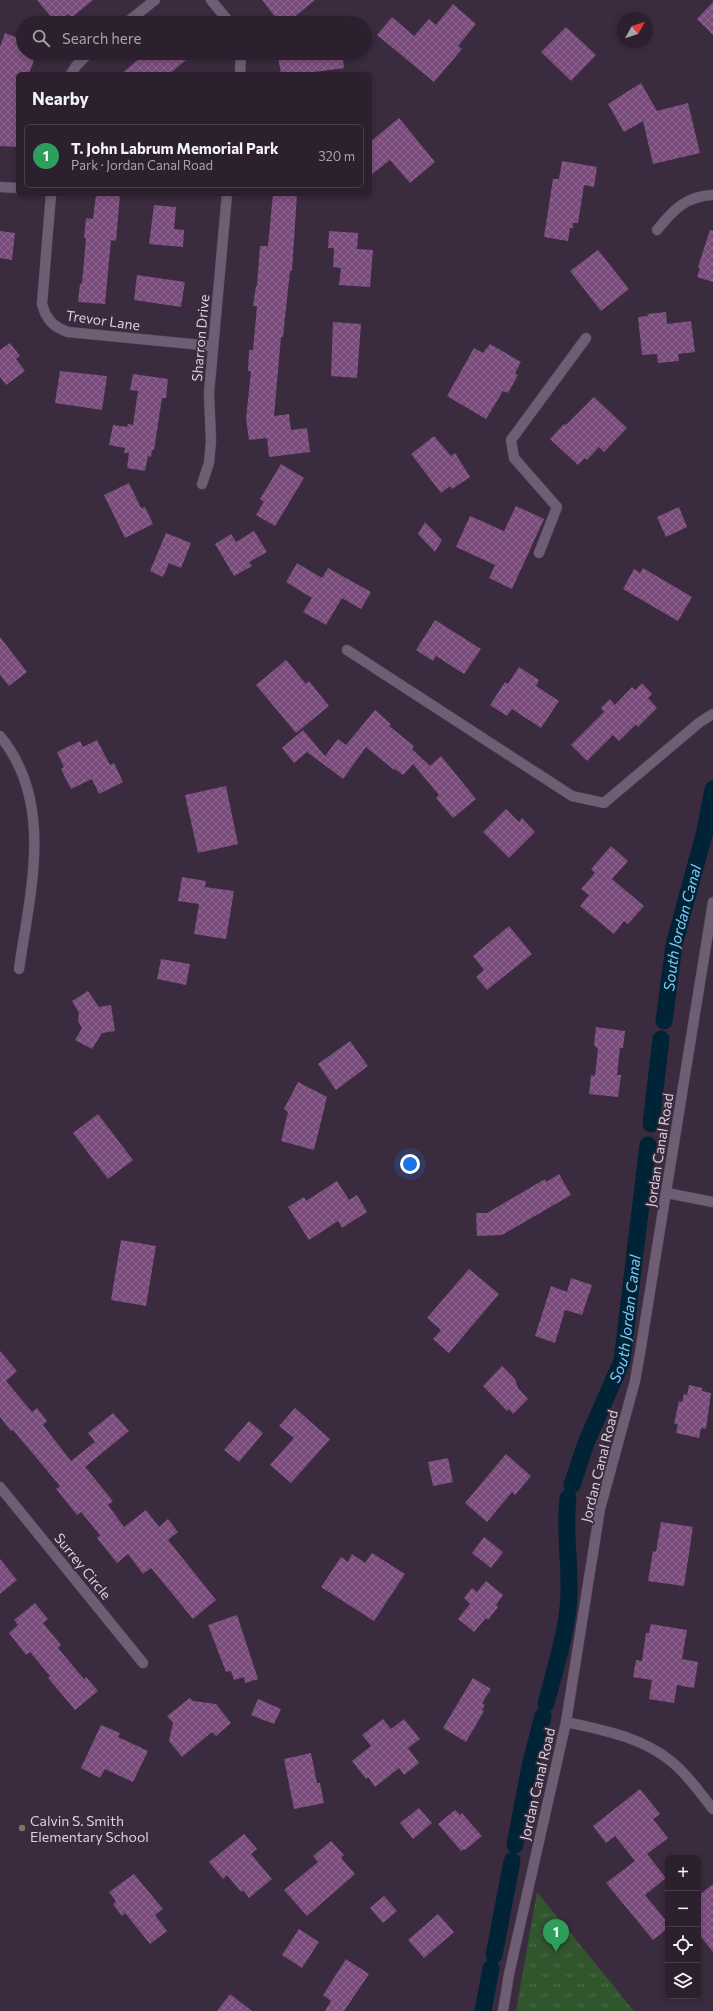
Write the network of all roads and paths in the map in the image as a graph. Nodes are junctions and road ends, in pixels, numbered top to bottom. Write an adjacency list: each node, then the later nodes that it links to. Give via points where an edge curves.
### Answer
1 (154, 0): 3 (street)
2 (211, 0): 4 (street)
3 (135, 16)
4 (224, 16)
5 (82, 60): 7 (street)
6 (241, 60): 8 (street)
7 (72, 72)
8 (240, 72)
9 (0, 186): 10 (street)
10 (16, 188)
11 (713, 195): 14 (street, via 690,199 670,214)
12 (51, 196): 16 (street, Trevor Lane, via 42,304 50,322 58,329 68,332)
13 (227, 196): 16 (street, Sharron Drive)
14 (657, 230)
15 (586, 338): 18 (street, via 511,440 514,458 557,507)
16 (212, 346): 17 (street, Sharron Drive, via 209,409 211,441 209,464)
17 (202, 484)
18 (539, 554)
19 (347, 650): 20 (street, via 572,796 604,803 700,722)
20 (713, 714)
21 (0, 736): 23 (street, via 16,761 26,784 33,812 34,872)
22 (713, 902): 24 (street, Jordan Canal Road)
23 (19, 969)
24 (667, 1193): 25 (street); 28 (street, Jordan Canal Road, via 635,1381 600,1509)
25 (713, 1202)
26 (0, 1487): 27 (street, Surrey Circle)
27 (143, 1664)
28 (566, 1722): 29 (street, via 624,1736 651,1748 672,1762); 30 (street, Jordan Canal Road, via 509,1974)
29 (713, 1809)
30 (503, 2011)

